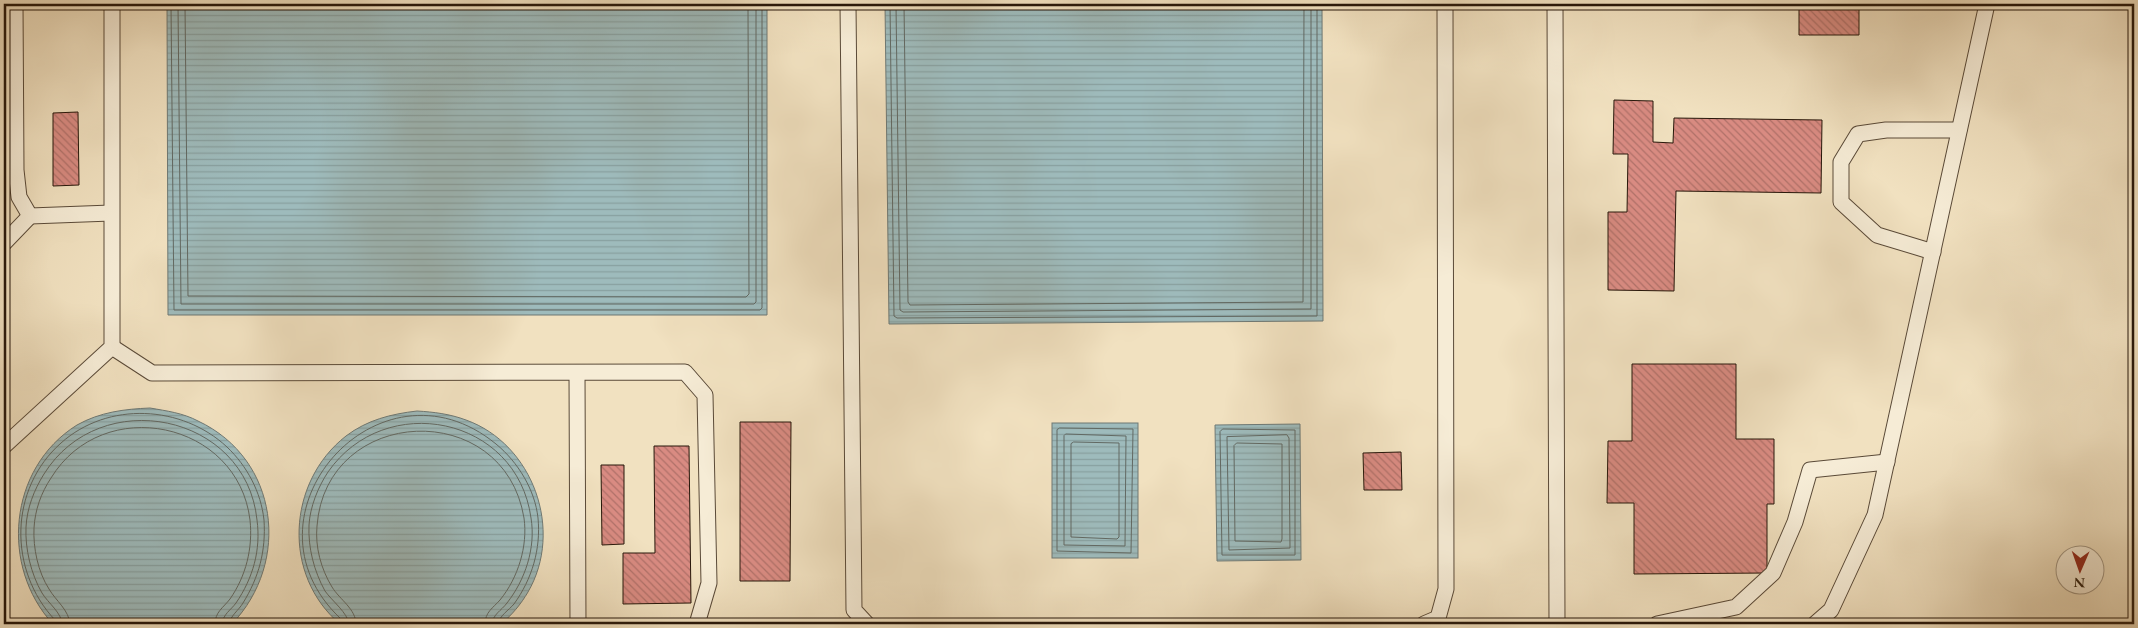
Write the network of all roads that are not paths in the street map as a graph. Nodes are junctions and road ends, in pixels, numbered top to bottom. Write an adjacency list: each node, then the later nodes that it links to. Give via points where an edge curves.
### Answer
1 (15, 4): 9 (lane, via 16,170 19,197)
2 (112, 4): 8 (lane)
3 (848, 4): 18 (lane, via 854,610)
4 (1445, 4): 19 (lane, via 1446,589 1438,618)
5 (1555, 4): 20 (lane)
6 (1987, 4): 7 (lane)
7 (1959, 130): 11 (lane); 11 (lane, via 1886,130 1858,134 1841,162 1841,202 1877,235)
8 (111, 213): 9 (lane); 12 (lane)
9 (30, 216): 10 (lane)
10 (4, 243)
11 (1933, 252): 15 (lane)
12 (112, 347): 13 (lane, via 152,373); 14 (lane)
13 (577, 373): 16 (lane); 17 (lane, via 685,372 705,395 710,583)
14 (4, 446)
15 (1887, 462): 21 (lane, via 1810,470 1795,522 1773,572 1736,607); 22 (lane, via 1875,515 1831,610)
16 (578, 624)
17 (697, 624)
18 (867, 624)
19 (1424, 624)
20 (1557, 624)
21 (1658, 624)
22 (1815, 624)

